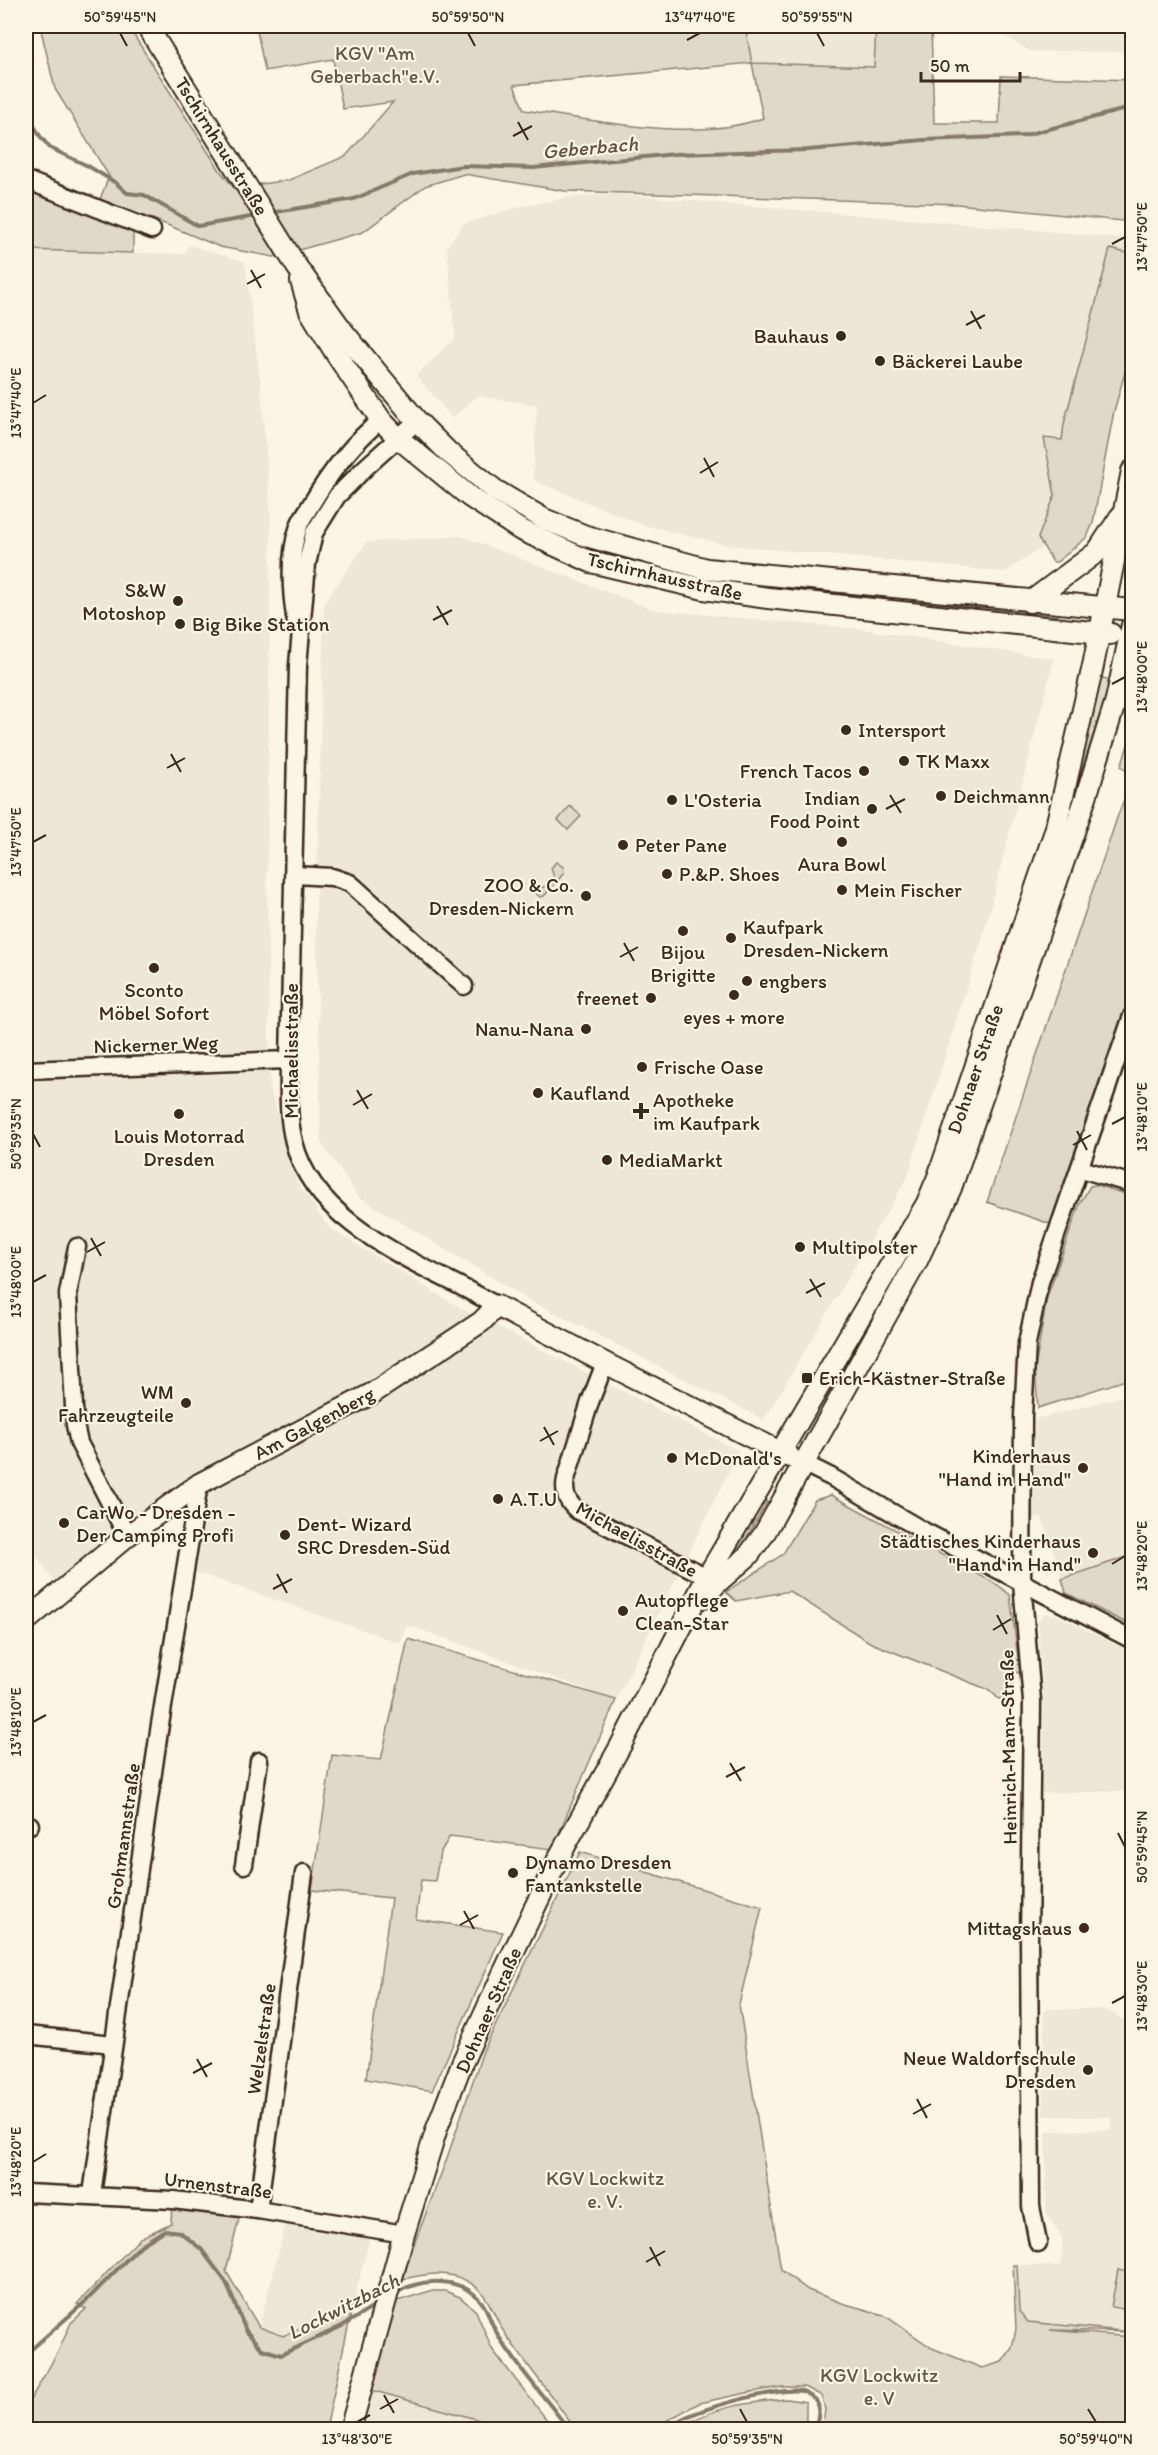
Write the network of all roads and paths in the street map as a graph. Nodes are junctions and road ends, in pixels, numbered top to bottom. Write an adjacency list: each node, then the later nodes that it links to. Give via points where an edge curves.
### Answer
1 (147, 26): 4 (main road, Tschirnhausstraße)
2 (26, 180): 3 (street)
3 (152, 230)
4 (293, 261): 5 (main road, Tschirnhausstraße); 6 (main road, Tschirnhausstraße, via 310,311)
5 (401, 404): 6 (main road, Michaelisstraße); 7 (main road, Tschirnhausstraße)
6 (381, 420): 8 (main road, Tschirnhausstraße); 16 (street, Michaelisstraße, via 362,435 323,484 298,526 292,597)
7 (417, 421): 8 (street, Michaelisstraße); 11 (main road, Tschirnhausstraße, via 447,452 495,490 544,519 586,536 707,569)
8 (398, 438): 15 (main road, Tschirnhausstraße, via 461,490 509,522 591,562 704,589 768,598); 16 (street, Michaelisstraße, via 337,496 314,533)
9 (1132, 471): 10 (main road, Dohnaer Straße)
10 (1124, 509): 11 (main road, via 1097,552); 12 (main road, Dohnaer Straße)
11 (1030, 602): 12 (main road, Tschirnhausstraße)
12 (1106, 608): 13 (main road, Tschirnhausstraße); 15 (main road, Dohnaer Straße)
13 (1132, 610)
14 (1132, 632): 15 (main road, Tschirnhausstraße); 28 (main road, Dohnaer Straße, via 1086,796 951,1188 911,1271)
15 (1100, 633): 27 (main road, Dohnaer Straße, via 1055,831 938,1178)
16 (299, 640): 17 (street, Michaelisstraße)
17 (294, 875): 18 (street, via 340,878 350,883); 20 (street, Michaelisstraße)
18 (464, 986)
19 (1132, 1016): 22 (street, Heinrich-Mann-Straße)
20 (289, 1060): 21 (street, Nickerner Weg); 25 (street, Michaelisstraße, via 294,1142 301,1165 327,1203 375,1240)
21 (26, 1070)
22 (1081, 1168): 23 (street); 32 (street, Heinrich-Mann-Straße, via 1040,1282 1027,1343)
23 (1132, 1184)
24 (77, 1246): 30 (street, via 68,1294 75,1425 79,1443)
25 (497, 1306): 26 (main road, Michaelisstraße); 29 (main road, Am Galgenberg, via 481,1322 373,1393)
26 (605, 1363): 27 (main road, Michaelisstraße); 31 (street, Michaelisstraße, via 566,1479 566,1498 578,1511)
27 (780, 1452): 28 (main road, Michaelisstraße); 31 (main road, Dohnaer Straße)
28 (803, 1463): 32 (street); 33 (main road, Dohnaer Straße, via 748,1556)
29 (199, 1484): 30 (main road, Am Galgenberg); 40 (street, Grohmannstraße)
30 (127, 1536): 34 (main road, Am Galgenberg)
31 (706, 1576): 33 (main road, Dohnaer Straße)
32 (1022, 1582): 35 (street); 45 (street, Heinrich-Mann-Straße, via 1032,1701 1031,2206)
33 (688, 1615): 44 (main road, Dohnaer Straße, via 559,1857 462,2063)
34 (26, 1621)
35 (1132, 1640)
36 (259, 1761): 37 (street)
37 (244, 1865)
38 (304, 1874): 43 (street, Welzelstraße)
39 (26, 2035): 40 (street)
40 (113, 2044): 42 (street, Grohmannstraße)
41 (26, 2193): 42 (street, Urnenstraße)
42 (92, 2194): 43 (street, Urnenstraße)
43 (258, 2210): 44 (street, Urnenstraße)
44 (404, 2234): 46 (main road, Dohnaer Straße)
45 (1038, 2243)
46 (350, 2430)

